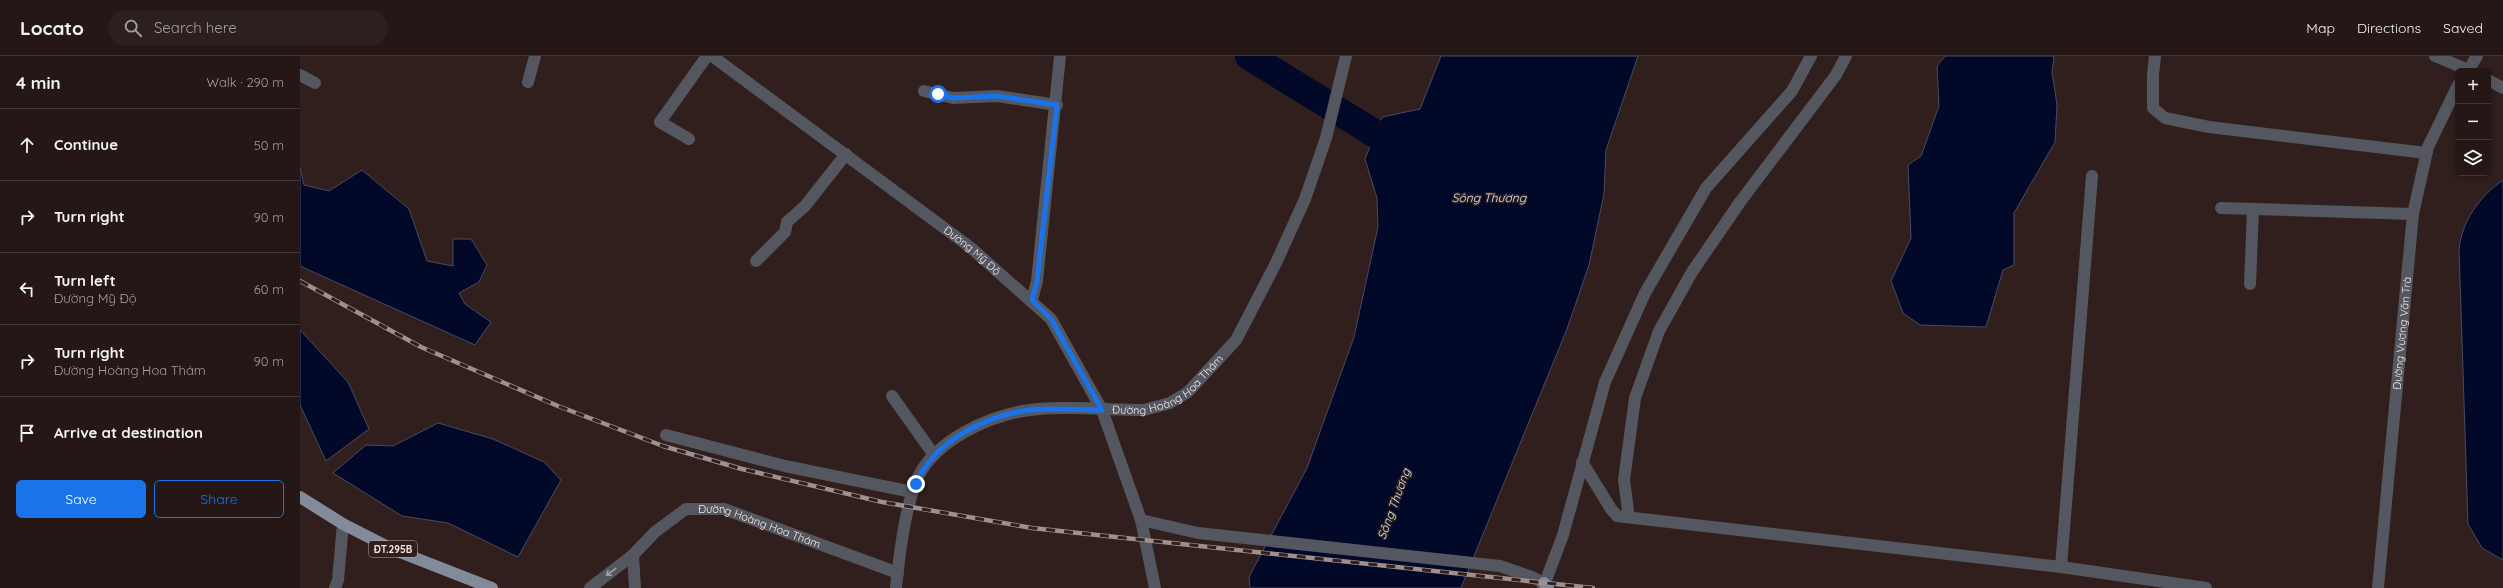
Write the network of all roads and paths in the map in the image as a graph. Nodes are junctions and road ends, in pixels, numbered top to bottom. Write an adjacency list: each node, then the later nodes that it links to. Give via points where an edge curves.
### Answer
1 (535, 56): 14 (street)
2 (707, 56): 21 (street, via 660,122)
3 (712, 56): 23 (street, Đường Mỹ Độ)
4 (1060, 56): 20 (street)
5 (1346, 56): 32 (street, Đường Hoàng Hoa Thám, via 1326,138 1305,199 1276,263 1236,340 1188,392 1170,403 1144,410)
6 (1811, 56): 35 (street, via 1792,91 1706,188 1646,293 1605,382)
7 (1846, 56): 38 (street, via 1836,75 1740,202 1696,266 1658,331 1635,398 1624,480 1628,510)
8 (2155, 56): 22 (street, via 2153,108 2165,118 2245,132)
9 (2435, 56): 11 (street)
10 (2477, 56): 12 (street)
11 (2464, 68)
12 (2470, 68)
13 (300, 75): 16 (street)
14 (528, 82)
15 (2491, 82): 17 (street)
16 (315, 83)
17 (2503, 88)
18 (924, 91): 20 (street, via 953,98 997,96)
19 (2455, 92): 22 (street, Đường Vương Văn Trà)
20 (1057, 105): 30 (street, via 1037,281)
21 (689, 139)
22 (2426, 153): 27 (street, Đường Vương Văn Trà)
23 (846, 154): 28 (street, via 805,206 787,222 785,232); 30 (street, Đường Mỹ Độ, via 970,247)
24 (2092, 176): 42 (street)
25 (2221, 208): 26 (street)
26 (2253, 209): 27 (street); 29 (street)
27 (2413, 214): 52 (street, Đường Vương Văn Trà)
28 (756, 261)
29 (2250, 284)
30 (1032, 300): 32 (street, Đường Mỹ Độ, via 1051,319)
31 (892, 396): 34 (street)
32 (1102, 410): 34 (street, Đường Hoàng Hoa Thám, via 1023,411 995,419 958,436); 39 (street, Đường Mỹ Độ)
33 (666, 435): 36 (street, via 785,466)
34 (934, 455): 36 (street, Đường Hoàng Hoa Thám, via 919,475)
35 (1582, 462): 38 (street, via 1611,509 1617,516); 44 (street, via 1563,535)
36 (912, 492): 43 (street, Đường Hoàng Hoa Thám)
37 (300, 497): 40 (main road, ĐT.295B)
38 (1625, 517): 42 (street)
39 (1141, 520): 44 (street, via 1198,533 1500,566 1532,576); 50 (street, Đường Mỹ Độ)
40 (343, 524): 45 (street); 46 (main road, ĐT.295B, via 392,549)
41 (633, 555): 43 (street, Đường Hoàng Hoa Thám, via 655,532 686,509 724,509); 47 (street, Đường Hoàng Hoa Thám, one-way to 47); 48 (street)
42 (2061, 567): 51 (street)
43 (898, 573): 49 (street, Đường Hoàng Hoa Thám)
44 (1545, 586)
45 (335, 588)
46 (492, 588)
47 (590, 588)
48 (635, 588)
49 (896, 588)
50 (1155, 588)
51 (2206, 588)
52 (2378, 588)

